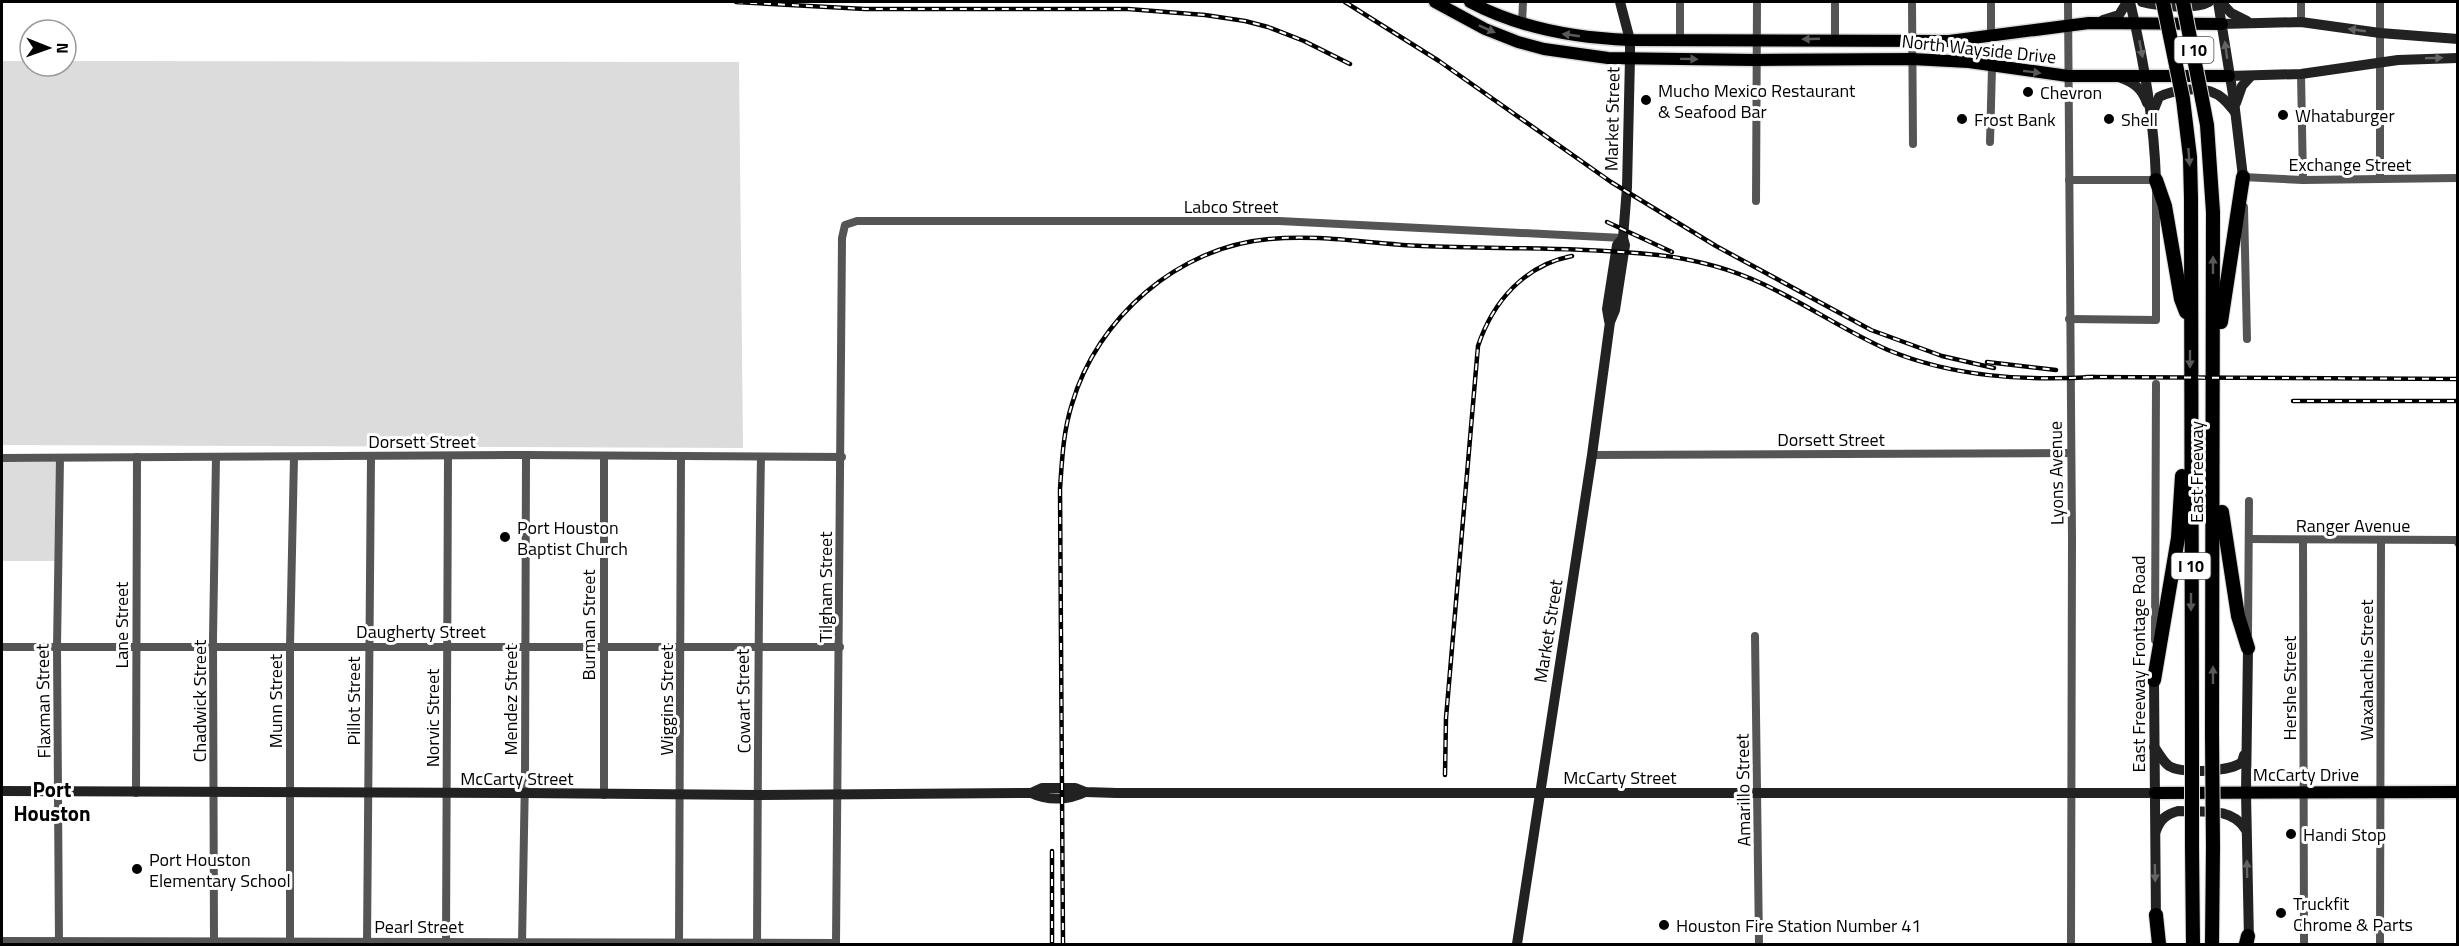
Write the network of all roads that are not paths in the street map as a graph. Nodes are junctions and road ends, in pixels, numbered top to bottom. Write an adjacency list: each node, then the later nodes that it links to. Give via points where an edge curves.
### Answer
1 (1436, 2): 35 (main road, North Wayside Drive, one-way to 35, via 1485,30 1518,42 1544,49)
2 (1470, 2): 21 (main road, North Wayside Drive)
3 (1522, 2): 21 (street)
4 (1620, 2): 31 (main road, Market Street)
5 (1680, 2): 32 (street)
6 (1757, 2): 33 (street)
7 (1835, 2): 28 (street)
8 (1912, 2): 29 (street)
9 (1991, 2): 27 (street)
10 (2068, 2): 25 (street, Lyons Avenue)
11 (2128, 2): 19 (main road); 22 (main road, via 2119,15)
12 (2142, 2): 15 (main road)
13 (2163, 2): 60 (highway, East Freeway / I 10, one-way to 60, bridge, via 2183,99 2190,157)
14 (2183, 2): 64 (highway, East Freeway / I 10, one-way to 14, bridge, via 2213,212 2207,125)
15 (2209, 2)
16 (2220, 2): 23 (main road, via 2231,14); 24 (main road)
17 (2301, 2): 20 (street)
18 (2380, 2): 26 (street)
19 (2135, 22): 22 (main road, North Wayside Drive); 24 (main road, North Wayside Drive); 43 (main road, one-way to 43)
20 (2301, 22): 23 (main road, North Wayside Drive); 26 (main road, North Wayside Drive, one-way to 20)
21 (1522, 23): 31 (main road, North Wayside Drive, one-way to 21, via 1555,33)
22 (2089, 23): 25 (main road, North Wayside Drive)
23 (2253, 23): 24 (main road, North Wayside Drive)
24 (2222, 24): 44 (main road, one-way to 24)
25 (2068, 25): 27 (main road, North Wayside Drive); 41 (street, Lyons Avenue)
26 (2380, 33): 30 (main road, North Wayside Drive); 38 (street)
27 (1991, 37): 29 (main road, North Wayside Drive)
28 (1835, 39): 29 (main road, North Wayside Drive); 33 (main road, North Wayside Drive, one-way to 33)
29 (1912, 39): 36 (street)
30 (2457, 39)
31 (1630, 40): 32 (main road, North Wayside Drive); 35 (main road, Market Street)
32 (1680, 41): 33 (main road, North Wayside Drive)
33 (1756, 41): 37 (street)
34 (2457, 57): 38 (main road, North Wayside Drive, one-way to 34)
35 (1630, 58): 37 (main road, North Wayside Drive, one-way to 37); 58 (main road, Market Street)
36 (1912, 59): 37 (main road, North Wayside Drive); 39 (main road, North Wayside Drive); 49 (street)
37 (1755, 60): 56 (street)
38 (2380, 62): 40 (main road, North Wayside Drive); 52 (street)
39 (1992, 67): 41 (main road, North Wayside Drive, one-way to 41); 48 (street)
40 (2301, 74): 45 (main road, North Wayside Drive); 55 (street)
41 (2068, 76): 42 (main road, North Wayside Drive); 53 (street, Lyons Avenue)
42 (2115, 76): 43 (main road, North Wayside Drive); 47 (main road, via 2131,81 2144,94)
43 (2146, 76): 44 (main road, North Wayside Drive); 47 (main road)
44 (2229, 76): 45 (main road, North Wayside Drive); 46 (main road)
45 (2251, 76): 46 (main road, via 2239,91)
46 (2235, 112): 47 (main road, via 2215,93 2169,92 2159,97); 50 (main road)
47 (2152, 117): 54 (main road)
48 (1990, 142)
49 (1913, 144)
50 (2243, 177): 55 (street, Exchange Street); 61 (street); 64 (highway, via 2223,298)
51 (2457, 178): 52 (street, Exchange Street)
52 (2380, 179): 55 (street, Exchange Street)
53 (2069, 180): 54 (street); 59 (street, Lyons Avenue)
54 (2156, 180): 59 (street, via 2156,320); 60 (highway, via 2165,206 2181,299)
55 (2302, 180)
56 (1755, 201)
57 (844, 231): 58 (street, Labco Street, via 845,225 857,221 1279,221); 77 (street, Tilgham Street)
58 (1623, 237): 67 (main road, Market Street, via 1617,245 1607,309 1610,322)
59 (2068, 319): 66 (street, Lyons Avenue)
60 (2190, 321): 63 (highway, East Freeway / I 10, one-way to 63)
61 (2247, 339)
62 (2156, 384): 99 (street, East Freeway Frontage Road)
63 (2190, 397): 99 (highway, via 2181,440 2181,513); 142 (highway, East Freeway / I 10, one-way to 142, bridge)
64 (2213, 411): 65 (highway, East Freeway / I 10)
65 (2214, 432): 98 (highway, via 2228,559); 143 (highway, East Freeway / I 10, one-way to 65, bridge)
66 (2070, 453): 67 (street, Dorsett Street); 104 (street, Lyons Avenue)
67 (1592, 454): 118 (main road, Market Street)
68 (526, 455): 69 (street, Dorsett Street); 70 (street, Dorsett Street); 93 (street, Mendez Street)
69 (448, 456): 75 (street, Dorsett Street); 86 (street, Norvic Street)
70 (604, 456): 71 (street, Dorsett Street); 87 (street, Burman Street)
71 (681, 456): 76 (street, Dorsett Street); 88 (street, Wiggins Street)
72 (137, 457): 73 (street, Dorsett Street); 79 (street, Dorsett Street); 89 (street, Lane Street)
73 (216, 457): 74 (street, Dorsett Street); 90 (street, Chadwick Street)
74 (294, 457): 75 (street, Dorsett Street); 91 (street, Munn Street)
75 (370, 457): 92 (street, Pillot Street)
76 (761, 457): 77 (street, Dorsett Street); 94 (street, Cowart Street)
77 (842, 457): 95 (street, Tilgham Street)
78 (2, 458): 79 (street, Dorsett Street)
79 (60, 458): 97 (street, Flaxman Street)
80 (2249, 501): 81 (street)
81 (2250, 539): 82 (street, Ranger Avenue); 98 (street)
82 (2303, 540): 83 (street, Ranger Avenue); 115 (street, Hershe Street)
83 (2381, 540): 84 (street, Ranger Avenue); 105 (street, Waxahachie Street)
84 (2457, 541)
85 (1755, 636): 112 (street, Amarillo Street)
86 (447, 645): 92 (street, Daugherty Street); 93 (street, Daugherty Street); 116 (street, Norvic Street)
87 (602, 645): 88 (street, Daugherty Street); 93 (street, Daugherty Street); 119 (street, Burman Street)
88 (681, 645): 94 (street, Daugherty Street); 120 (street, Wiggins Street)
89 (135, 646): 90 (street, Daugherty Street); 97 (street, Daugherty Street); 107 (street, Lane Street)
90 (213, 646): 91 (street, Daugherty Street); 108 (street, Chadwick Street)
91 (290, 646): 92 (street, Daugherty Street); 109 (street, Munn Street)
92 (369, 646): 110 (street, Pillot Street)
93 (525, 646): 111 (street, Mendez Street)
94 (758, 646): 95 (street, Daugherty Street); 121 (street, Cowart Street)
95 (840, 646): 117 (street, Tilgham Street)
96 (2, 647): 97 (street, Daugherty Street)
97 (57, 647): 103 (street, Flaxman Street)
98 (2248, 648): 100 (main road)
99 (2154, 680): 101 (main road, East Freeway Frontage Road)
100 (2247, 745): 101 (main road, via 2242,762 2229,770 2178,770 2168,765); 114 (main road)
101 (2154, 747): 113 (main road, East Freeway Frontage Road)
102 (2, 791): 103 (main road, McCarty Street)
103 (58, 791): 107 (main road, McCarty Street); 128 (street, Flaxman Street)
104 (2072, 792): 112 (main road, McCarty Street); 113 (main road, McCarty Street); 140 (street, Lyons Avenue)
105 (2380, 792): 106 (main road, McCarty Drive); 115 (main road, McCarty Drive); 145 (street, Waxahachie Street)
106 (2457, 792)
107 (136, 793): 108 (main road, McCarty Street)
108 (215, 793): 109 (main road, McCarty Street); 130 (street, Chadwick Street)
109 (291, 793): 110 (main road, McCarty Street); 131 (street, Munn Street)
110 (368, 793): 116 (main road, McCarty Street); 126 (street, Pillot Street)
111 (525, 793): 116 (main road, McCarty Street); 119 (main road, McCarty Street); 133 (street, Mendez Street)
112 (1759, 793): 118 (main road, McCarty Street); 139 (street, Amarillo Street)
113 (2155, 793): 114 (main road, McCarty Drive); 123 (main road, East Freeway Frontage Road)
114 (2246, 793): 115 (main road, McCarty Drive); 122 (main road)
115 (2304, 793): 144 (street, Hershe Street)
116 (446, 794): 132 (street, Norvic Street)
117 (839, 794): 118 (main road, McCarty Street, via 1031,793 1042,798 1075,797 1085,792); 121 (main road, McCarty Street); 137 (street, Tilgham Street)
118 (1540, 794): 138 (main road, Market Street)
119 (604, 795): 120 (main road, McCarty Street)
120 (681, 795): 121 (main road, McCarty Street); 135 (street, Wiggins Street)
121 (759, 795): 136 (street, Cowart Street)
122 (2246, 830): 123 (main road, via 2240,820 2229,814 2178,811 2162,819); 127 (main road, one-way to 122)
123 (2154, 836): 124 (main road, East Freeway Frontage Road, one-way to 124)
124 (2156, 915): 141 (highway)
125 (2, 941): 128 (street, Pearl Street)
126 (367, 942): 131 (street, Pearl Street); 132 (street, Pearl Street)
127 (2248, 942)
128 (58, 943): 129 (street, Pearl Street)
129 (136, 943): 130 (street, Pearl Street)
130 (214, 943): 131 (street, Pearl Street)
131 (290, 943)
132 (446, 943): 133 (street, Pearl Street)
133 (523, 943): 134 (street, Pearl Street)
134 (601, 943): 135 (street, Pearl Street)
135 (680, 943): 136 (street, Pearl Street)
136 (757, 943): 137 (street, Pearl Street)
137 (836, 944)
138 (1517, 945)
139 (1759, 945)
140 (2071, 945)
141 (2158, 945)
142 (2193, 945)
143 (2212, 945)
144 (2304, 945)
145 (2380, 945)

